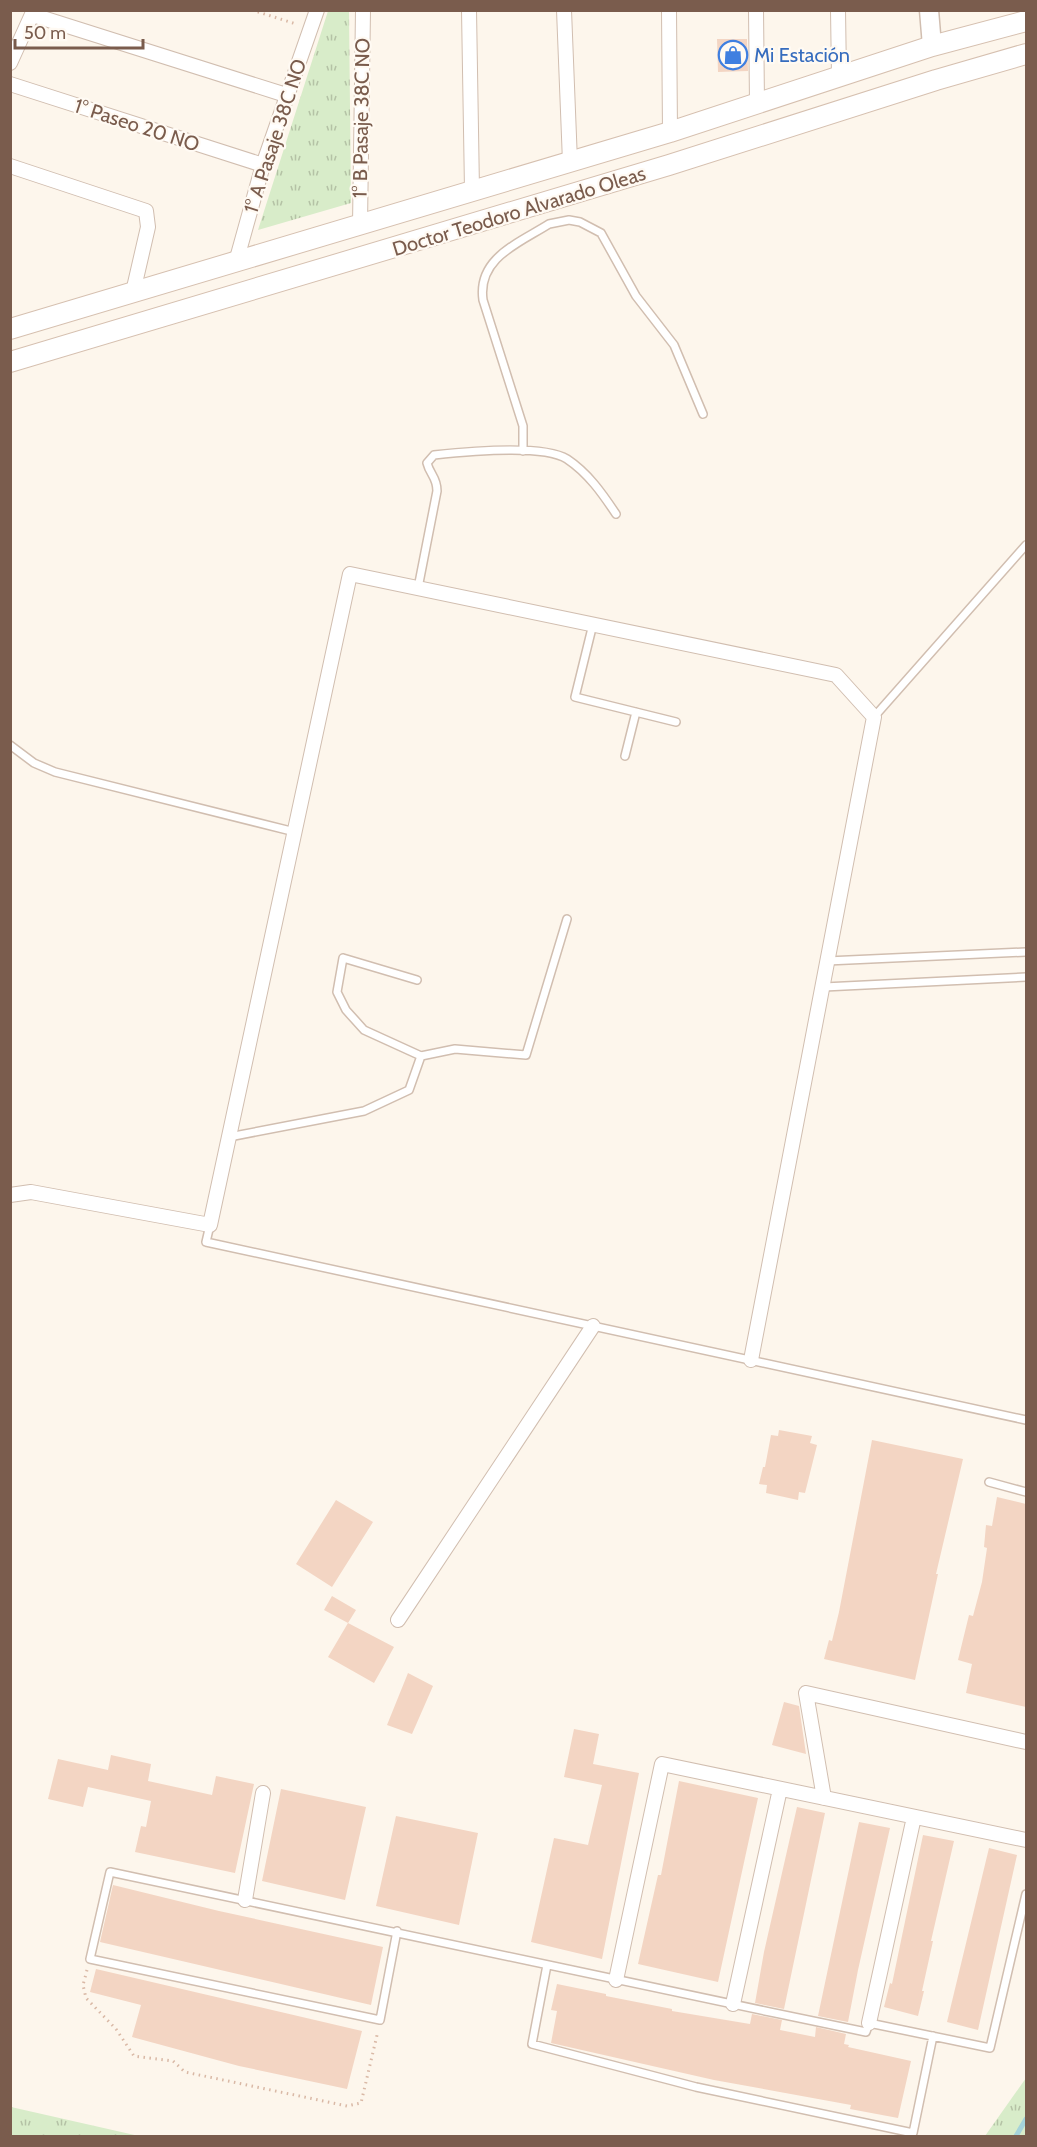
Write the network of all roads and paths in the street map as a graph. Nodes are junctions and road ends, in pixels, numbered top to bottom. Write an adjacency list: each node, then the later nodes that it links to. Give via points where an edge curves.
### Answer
1 (252, 10): 12 (path)
2 (317, 10): 12 (street, 1° A Pasaje 38C NO)
3 (363, 10): 25 (street, 1° B Pasaje 38C NO)
4 (469, 10): 24 (street)
5 (564, 10): 21 (street)
6 (669, 10): 20 (street)
7 (756, 10): 19 (street)
8 (838, 10): 16 (street)
9 (929, 10): 13 (street)
10 (34, 13): 15 (street); 18 (street)
11 (1026, 21): 13 (main road, Doctor Teodoro Alvarado Oleas)
12 (310, 28): 18 (street, 1° A Pasaje 38C NO)
13 (932, 46): 16 (main road, Doctor Teodoro Alvarado Oleas)
14 (1026, 54): 29 (main road, Doctor Teodoro Alvarado Oleas)
15 (10, 63)
16 (839, 76): 19 (main road, Doctor Teodoro Alvarado Oleas)
17 (10, 84): 22 (street, 1° Paseo 20 NO)
18 (286, 95): 22 (street, 1° A Pasaje 38C NO)
19 (757, 103): 20 (main road, Doctor Teodoro Alvarado Oleas)
20 (670, 132): 21 (main road, Doctor Teodoro Alvarado Oleas)
21 (570, 162): 24 (main road, Doctor Teodoro Alvarado Oleas)
22 (263, 165): 26 (street, 1° A Pasaje 38C NO)
23 (10, 166): 27 (street, via 146,211 148,227)
24 (472, 190): 25 (main road, Doctor Teodoro Alvarado Oleas)
25 (360, 225): 26 (main road, Doctor Teodoro Alvarado Oleas)
26 (236, 262): 27 (main road, Doctor Teodoro Alvarado Oleas)
27 (133, 292): 28 (main road, Doctor Teodoro Alvarado Oleas)
28 (10, 328)
29 (10, 362)
30 (703, 414): 31 (lane, via 674,345 636,296 602,233 580,222 559,221 492,261 483,283 483,300 523,426)
31 (523, 451): 32 (lane, via 565,458 596,484); 34 (lane, via 479,450 428,459 437,491)
32 (616, 514)
33 (1026, 545): 37 (lane)
34 (418, 588): 35 (street); 41 (street, via 350,574)
35 (593, 624): 36 (lane, via 575,697); 37 (street, via 836,675)
36 (636, 712): 38 (lane); 40 (lane)
37 (874, 717): 44 (street)
38 (676, 722)
39 (10, 745): 41 (lane, via 55,772)
40 (625, 756)
41 (295, 832): 49 (street)
42 (567, 920): 48 (lane, via 526,1054 455,1049)
43 (1026, 952): 44 (lane)
44 (827, 961): 47 (street)
45 (1026, 977): 47 (lane)
46 (417, 980): 48 (lane, via 343,958 337,992 346,1010 364,1030)
47 (824, 987): 53 (street)
48 (421, 1056): 49 (lane, via 409,1090 364,1111)
49 (229, 1137): 51 (street)
50 (10, 1195): 51 (street, via 31,1192)
51 (210, 1225): 52 (lane, via 206,1242)
52 (593, 1326): 53 (lane); 57 (street)
53 (751, 1360): 54 (lane)
54 (1026, 1420)
55 (989, 1482): 56 (lane)
56 (1026, 1492)
57 (398, 1620)
58 (1026, 1742): 61 (street, via 806,1693)
59 (780, 1789): 61 (street); 69 (street, via 662,1764); 70 (street)
60 (263, 1793): 65 (street)
61 (824, 1798): 62 (street)
62 (914, 1817): 63 (street); 72 (street)
63 (1026, 1840)
64 (1026, 1894): 73 (lane, via 990,2048)
65 (245, 1900): 66 (lane); 67 (lane, via 110,1872)
66 (397, 1931): 68 (lane); 71 (lane)
67 (90, 1959): 71 (lane); 71 (path, via 83,1985 86,1998 116,2029 134,2056 173,2061 184,2072 347,2106 361,2103)
68 (547, 1965): 69 (lane); 73 (lane, via 532,2044 696,2087 914,2133)
69 (616, 1980): 70 (lane)
70 (733, 2004): 72 (lane, via 866,2032)
71 (380, 2020)
72 (869, 2023): 73 (lane)
73 (933, 2036)

